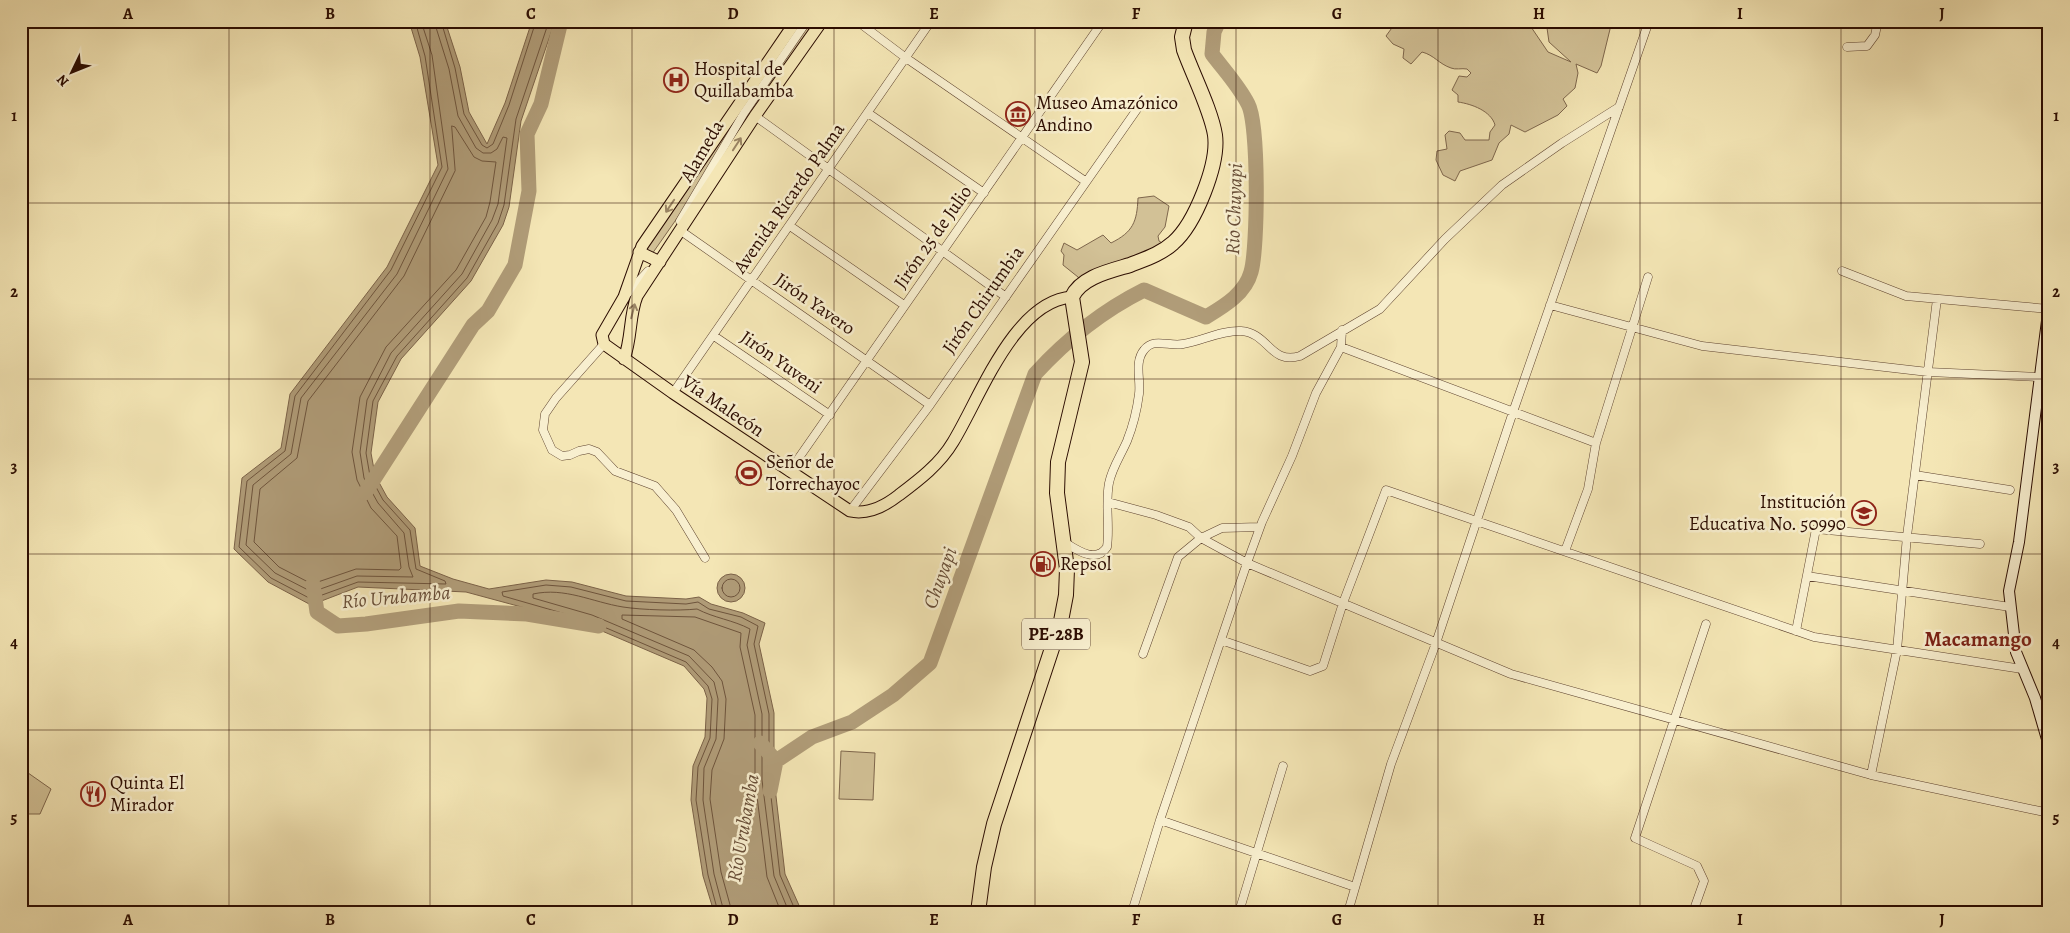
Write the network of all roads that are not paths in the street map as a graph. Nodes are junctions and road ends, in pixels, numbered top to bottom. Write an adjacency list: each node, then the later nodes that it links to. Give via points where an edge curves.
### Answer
1 (796, 21): 23 (main road, one-way to 23)
2 (807, 21): 28 (street, Alameda, via 744,112 660,255)
3 (822, 21): 15 (main road)
4 (857, 21): 11 (street)
5 (931, 21): 11 (street, Avenida Ricardo Palma)
6 (1103, 21): 16 (street, Jirón 25 de Julio)
7 (1186, 21): 30 (highway, via 1182,37 1184,50 1215,134 1214,159 1205,189 1175,241 1161,252 1100,275 1080,286)
8 (1649, 21): 13 (street)
9 (1878, 21): 10 (street, via 1867,46)
10 (1847, 47)
11 (906, 58): 14 (street, Avenida Ricardo Palma); 16 (street)
12 (1140, 105): 18 (street, Jirón Chirumbia)
13 (1619, 107): 33 (street); 36 (street, via 1502,186 1445,239 1380,309)
14 (868, 113): 17 (street, Avenida Ricardo Palma); 19 (street)
15 (755, 116): 17 (street); 21 (main road, one-way to 15)
16 (1022, 138): 18 (street); 19 (street, Jirón 25 de Julio)
17 (828, 170): 20 (street, Avenida Ricardo Palma); 22 (street)
18 (1085, 181): 29 (street, Jirón Chirumbia)
19 (984, 193): 22 (street, Jirón 25 de Julio)
20 (790, 226): 27 (street, Avenida Ricardo Palma); 32 (street)
21 (681, 231): 24 (main road); 27 (street, Jirón Yavero)
22 (943, 250): 29 (street); 32 (street, Jirón 25 de Julio)
23 (640, 252): 24 (main road); 28 (main road)
24 (660, 262): 40 (main road, one-way to 24, via 633,307)
25 (1842, 271): 31 (street, via 1906,296)
26 (1648, 277): 35 (street)
27 (752, 280): 37 (street, Avenida Ricardo Palma); 41 (street, Jirón Yavero)
28 (624, 297): 38 (main road, via 602,335)
29 (1006, 297): 45 (street, Jirón Chirumbia)
30 (1072, 297): 53 (main road, via 1046,304 1024,322 977,395 953,443 924,476 893,500 870,511 861,514); 58 (highway, PE-28B, via 1082,350 1080,378 1058,462 1057,493)
31 (1937, 299): 34 (street); 42 (street)
32 (904, 305): 41 (street, Jirón 25 de Julio)
33 (1550, 305): 35 (street); 46 (street)
34 (2049, 307): 43 (street)
35 (1632, 326): 42 (street, via 1702,346); 48 (street)
36 (1342, 330): 39 (street); 52 (street, via 1292,358 1277,355 1260,337 1239,331 1185,344 1159,342 1148,345 1138,360 1140,390 1136,412 1109,483)
37 (714, 336): 44 (street, Avenida Ricardo Palma); 47 (street, Jirón Yuveni)
38 (604, 344): 40 (main road, Vía Malecón); 61 (street, via 545,414 543,430 552,450 562,456 589,449 597,452 615,471 655,486 676,510)
39 (1341, 347): 46 (street); 55 (street, via 1316,393)
40 (624, 359): 44 (main road, Vía Malecón)
41 (867, 360): 45 (street, Jirón Yavero); 47 (street, Jirón 25 de Julio)
42 (1928, 372): 43 (street); 50 (street)
43 (2038, 377): 66 (street, via 2009,591)
44 (673, 394): 49 (main road, Vía Malecón)
45 (930, 405): 53 (street, Jirón Chirumbia)
46 (1513, 412): 48 (street); 54 (street)
47 (830, 415): 49 (street, Jirón 25 de Julio)
48 (1596, 443): 60 (street, via 1588,489)
49 (789, 472): 53 (main road, Vía Malecón)
50 (1915, 475): 51 (street); 56 (street)
51 (2010, 490)
52 (1108, 502): 57 (street, via 1189,527); 58 (street, via 1108,539 1104,552 1089,555)
53 (850, 511)
54 (1477, 521): 60 (street); 65 (street, via 1386,490); 70 (street)
55 (1260, 528): 57 (street, via 1222,528); 62 (street)
56 (1907, 536): 59 (street); 63 (street, via 1816,529); 64 (street)
57 (1201, 538): 62 (street); 72 (street, via 1178,556)
58 (1064, 542): 83 (highway, PE-28B, via 1066,595 1061,621 994,824)
59 (1980, 544)
60 (1565, 551): 68 (street)
61 (705, 558)
62 (1247, 563): 65 (street); 69 (street)
63 (1807, 576): 64 (street); 68 (street)
64 (1903, 591): 66 (street); 71 (street)
65 (1343, 604): 69 (street, via 1322,666 1310,671); 70 (street)
66 (2010, 607): 73 (street, via 2016,652)
67 (1706, 624): 75 (street)
68 (1796, 631): 71 (street, via 1814,637)
69 (1221, 640): 80 (street)
70 (1436, 643): 75 (street, via 1510,674); 82 (street, via 1391,764)
71 (1897, 650): 73 (street); 78 (street)
72 (1143, 654)
73 (2022, 669): 74 (street)
74 (2045, 719): 76 (street)
75 (1676, 720): 78 (street); 87 (street, via 1635,838 1697,866 1704,881)
76 (2049, 746)
77 (1283, 766): 81 (street)
78 (1871, 775): 79 (street)
79 (2049, 813)
80 (1160, 820): 81 (street); 84 (street)
81 (1258, 853): 82 (street); 85 (street)
82 (1355, 887): 86 (street)
83 (978, 912)
84 (1132, 912)
85 (1239, 912)
86 (1348, 912)
87 (1693, 912)

